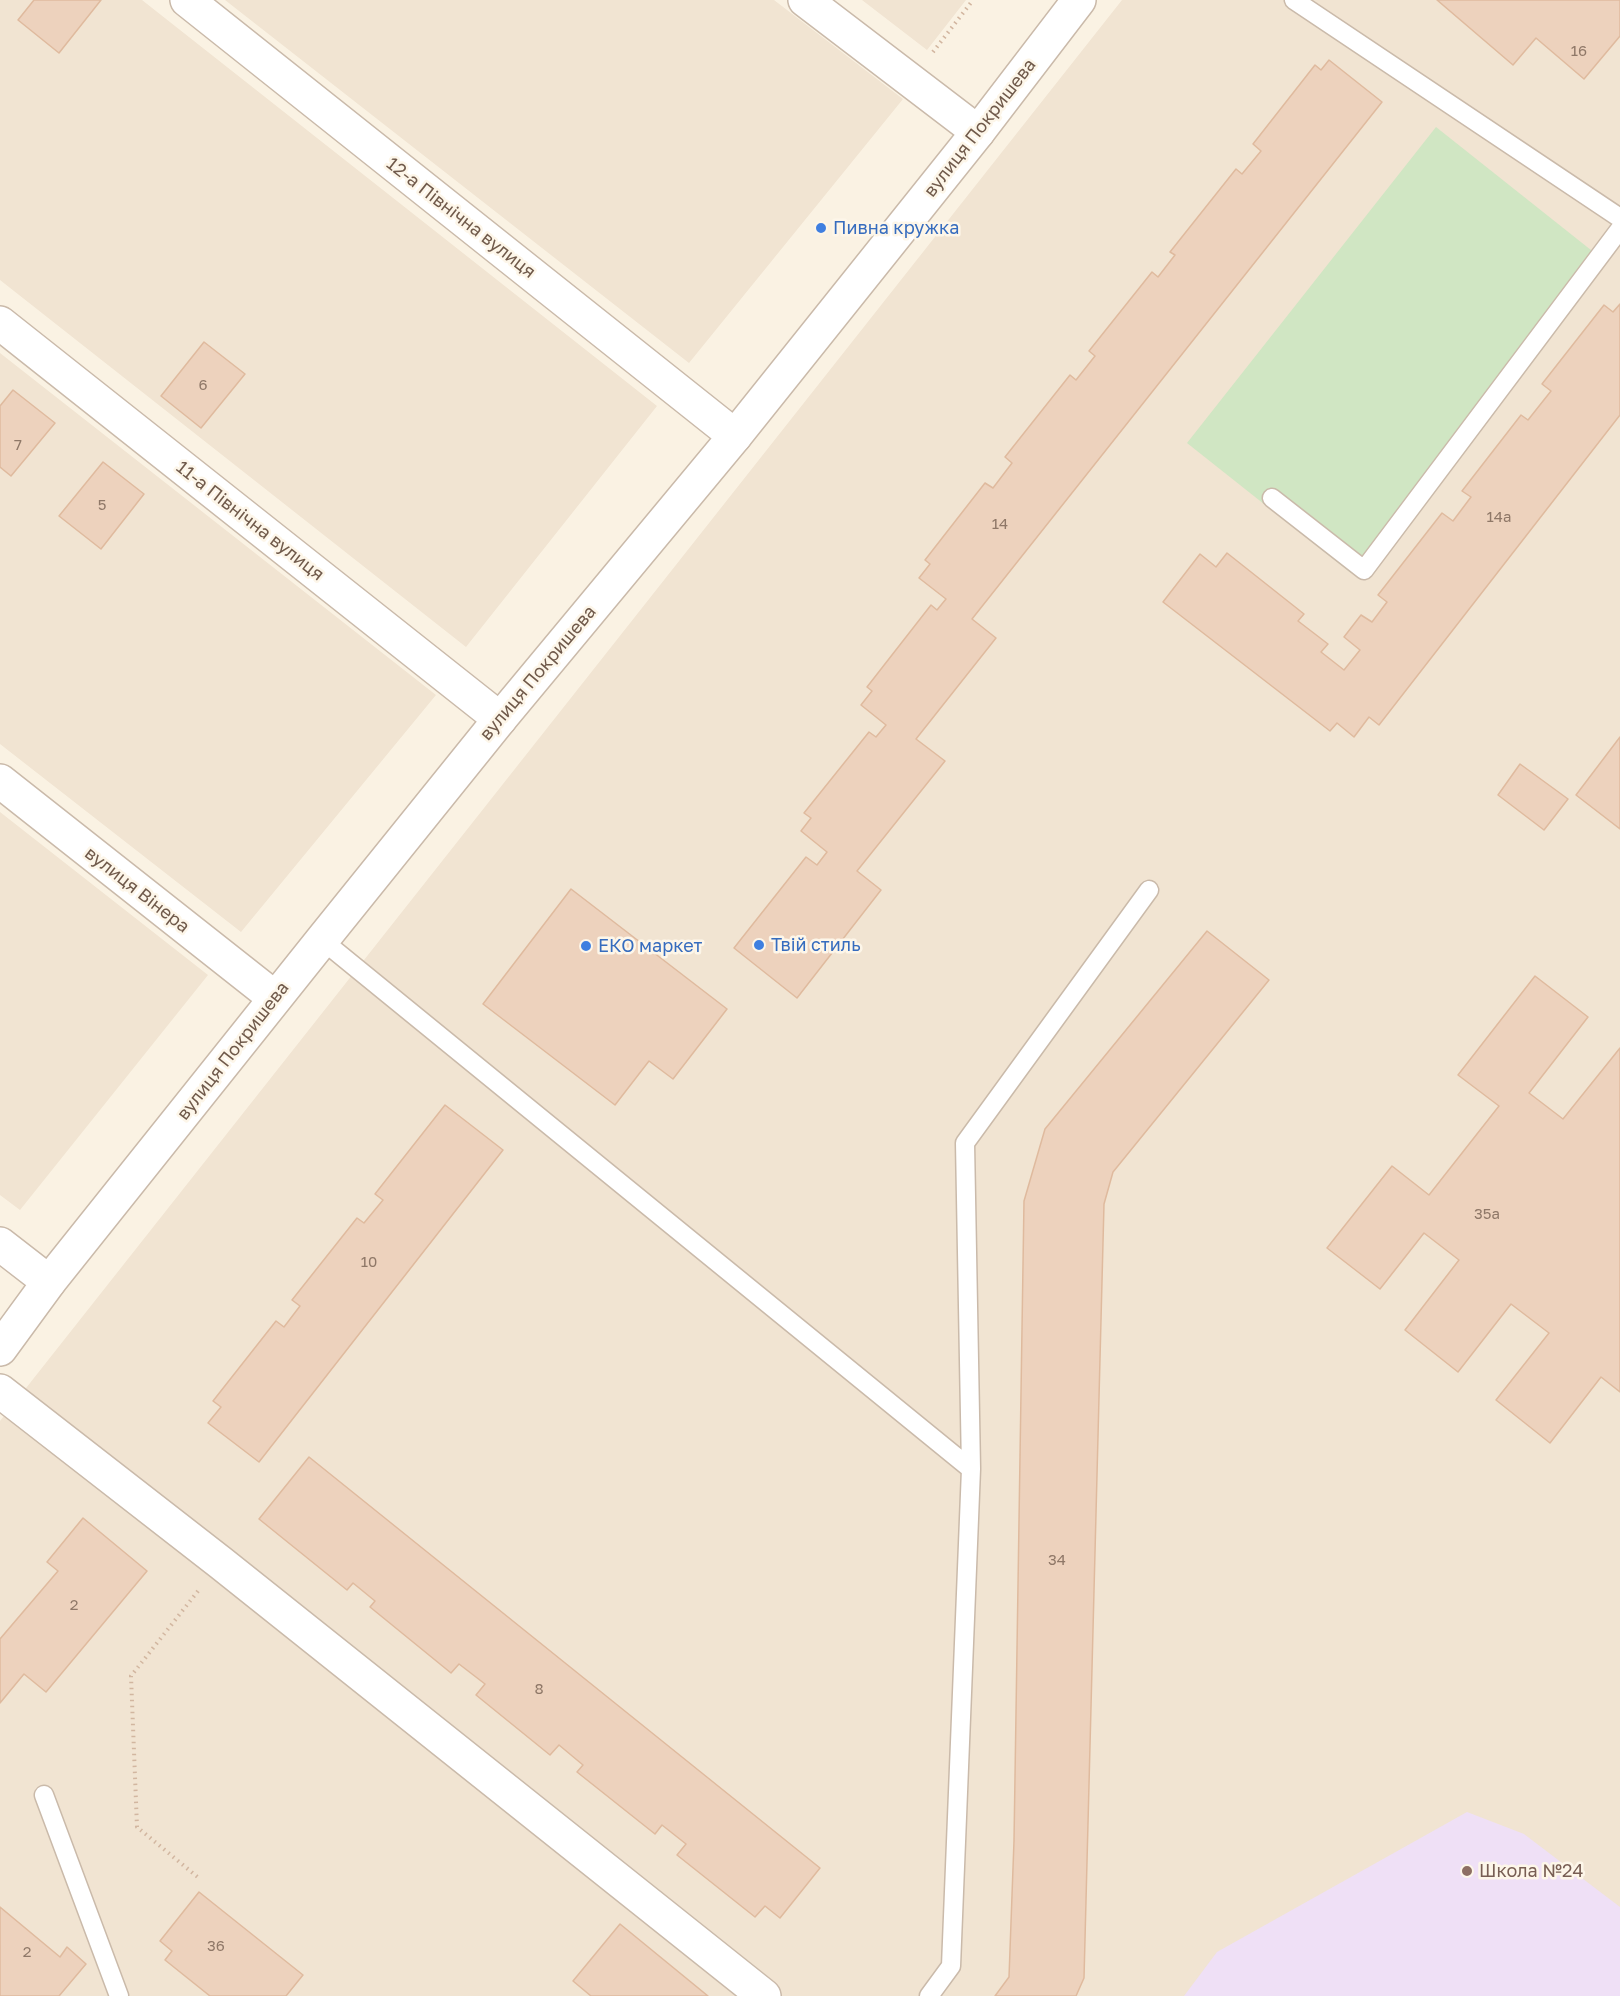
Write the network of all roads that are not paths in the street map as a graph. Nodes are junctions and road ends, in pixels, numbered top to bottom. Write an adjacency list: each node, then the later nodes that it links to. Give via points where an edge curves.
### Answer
1 (187, 0): 9 (street, 12-а Північна вулиця)
2 (805, 0): 5 (street)
3 (1079, 0): 5 (street, вулиця Покришева)
4 (1294, 0): 6 (lane)
5 (978, 132): 9 (street, вулиця Покришева)
6 (1620, 218)
7 (1620, 229): 10 (lane, via 1364,570)
8 (0, 323): 11 (street, 11-а Північна вулиця)
9 (735, 436): 11 (street, вулиця Покришева)
10 (1272, 498)
11 (500, 718): 14 (street, вулиця Покришева)
12 (0, 781): 15 (street, вулиця Вінера)
13 (1149, 890): 20 (lane, via 965,1143)
14 (321, 940): 15 (street, вулиця Покришева); 20 (lane)
15 (275, 999): 17 (street, вулиця Покришева)
16 (0, 1244): 17 (street)
17 (50, 1282): 18 (street, вулиця Покришева)
18 (0, 1349)
19 (0, 1391): 23 (street)
20 (971, 1469): 24 (lane, via 951,1966)
21 (44, 1795): 22 (lane)
22 (119, 1996)
23 (764, 1996)
24 (929, 1996)

